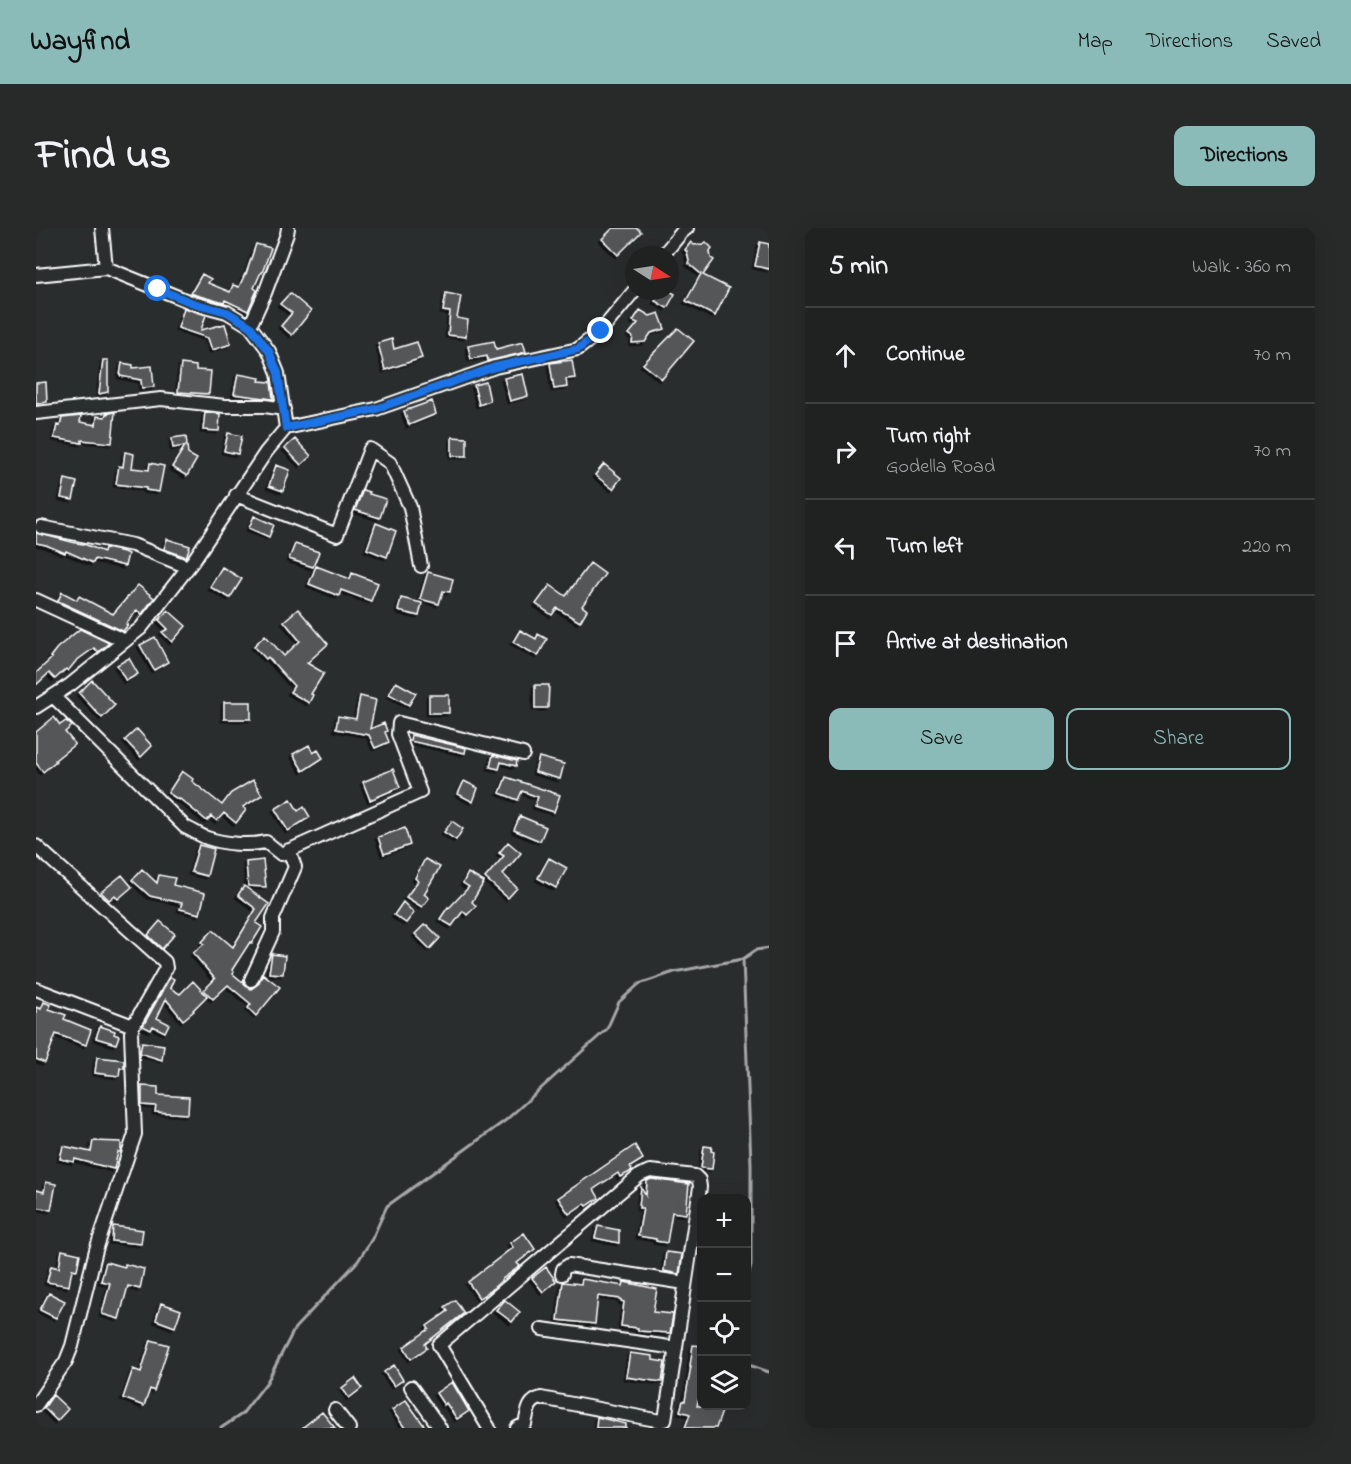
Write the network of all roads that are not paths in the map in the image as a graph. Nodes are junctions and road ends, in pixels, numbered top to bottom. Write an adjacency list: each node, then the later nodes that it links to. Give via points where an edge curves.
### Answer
1 (102, 228): 5 (street)
2 (288, 228): 8 (street)
3 (687, 228): 4 (street)
4 (670, 246)
5 (106, 268): 6 (street); 8 (street, via 193,303 227,312)
6 (36, 275)
7 (627, 300): 11 (street, via 601,331 578,349 495,367 376,409)
8 (250, 326): 9 (street, via 269,351 278,373)
9 (284, 409): 10 (street, via 161,399); 11 (street)
10 (36, 413)
11 (286, 428): 12 (street)
12 (236, 495): 14 (street, via 337,535 370,449 390,463 410,507); 15 (street)
13 (40, 527): 15 (street, via 133,545)
14 (421, 566)
15 (188, 567): 17 (street, via 141,628)
16 (36, 600): 17 (street)
17 (126, 641): 18 (street)
18 (53, 696): 19 (street); 22 (street, via 184,827 208,838 234,843 266,842 281,854)
19 (36, 707)
20 (523, 754): 22 (street, via 399,723 398,734 420,792)
21 (36, 846): 25 (street, via 165,962 166,968)
22 (289, 850): 23 (street, via 295,867 273,918 273,932)
23 (250, 980)
24 (36, 989): 25 (street)
25 (133, 1026): 31 (street, via 135,1134 96,1250 72,1346)
26 (562, 1274): 27 (street, via 569,1265)
27 (686, 1283): 29 (street); 35 (street, via 699,1180 695,1176 650,1171 640,1175 439,1346)
28 (543, 1329): 29 (street)
29 (676, 1348): 36 (street, via 665,1420 541,1398 530,1404 525,1424)
30 (411, 1387): 34 (street)
31 (36, 1405)
32 (335, 1410): 33 (street)
33 (349, 1428)
34 (440, 1428)
35 (489, 1428)
36 (517, 1428)

